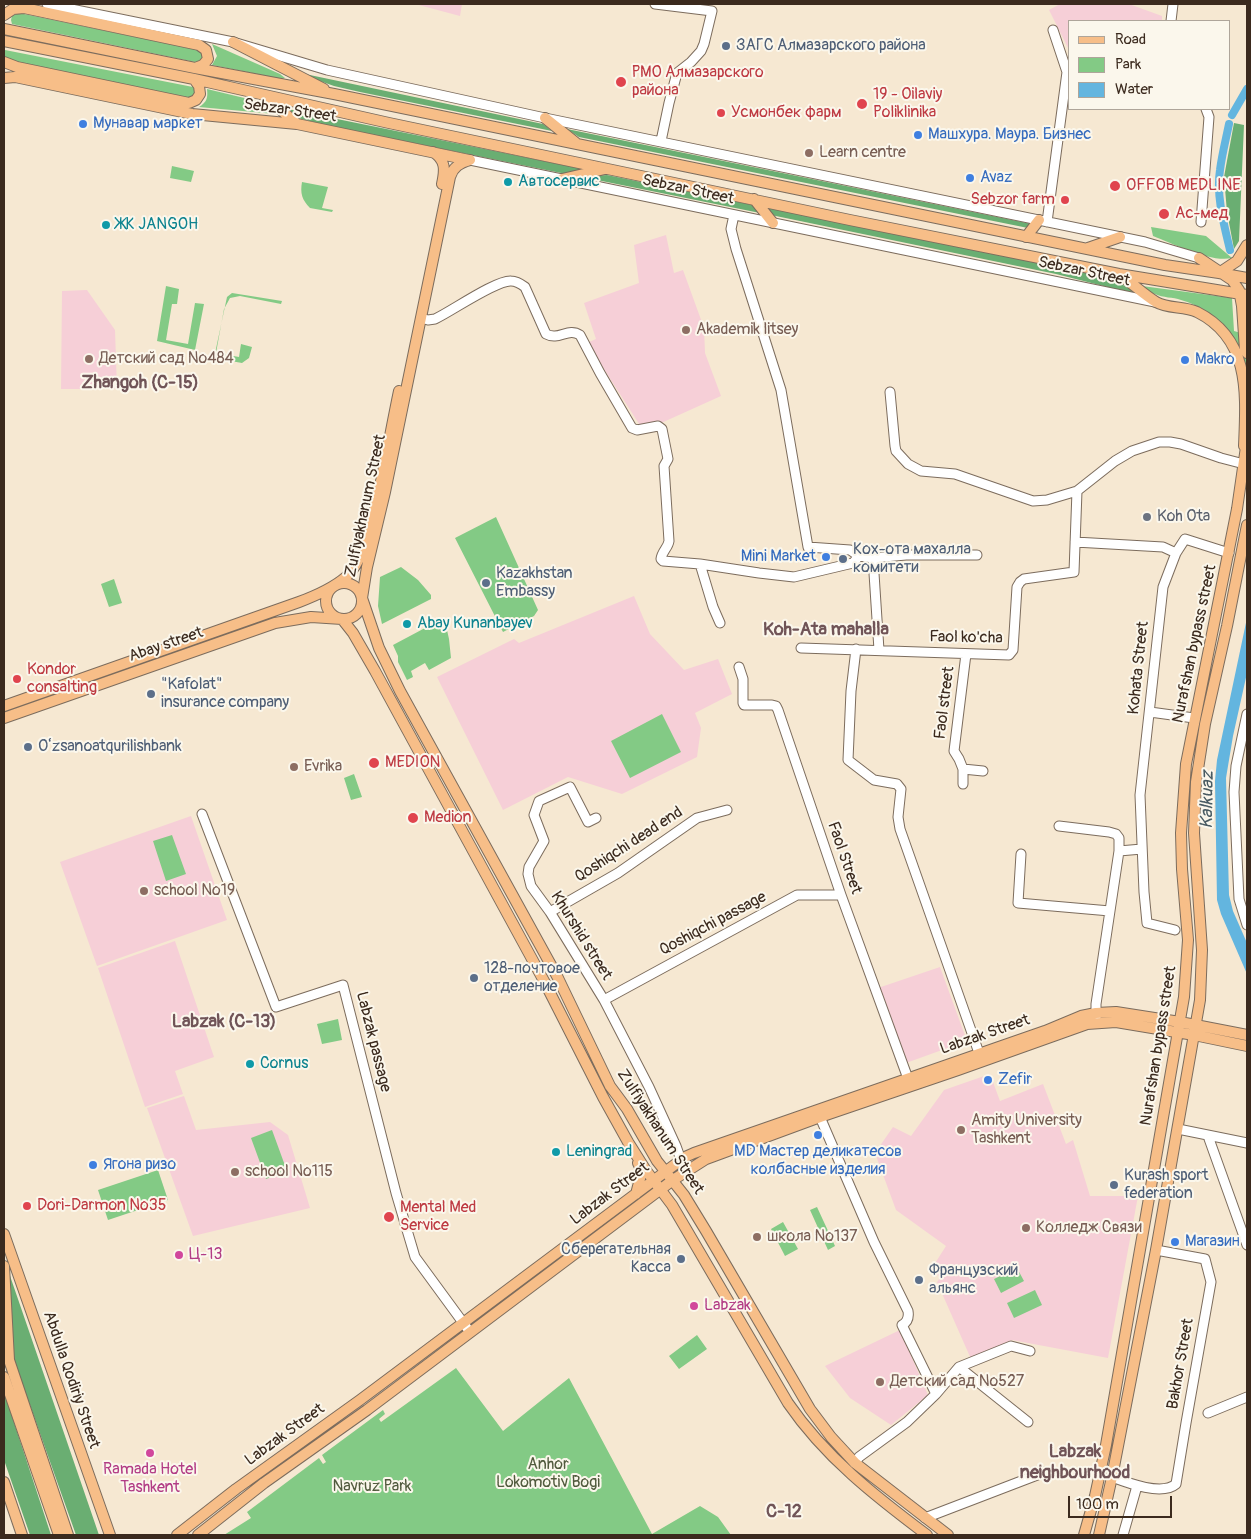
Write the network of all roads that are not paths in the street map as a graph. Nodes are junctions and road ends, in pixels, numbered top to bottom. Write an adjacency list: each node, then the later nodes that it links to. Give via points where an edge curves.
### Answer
1 (47, 4): 9 (street)
2 (655, 4): 21 (street, via 712,11 701,51 677,73)
3 (1172, 4): 5 (street)
4 (4, 15): 11 (main road, via 13,9 27,9 199,45 206,50 208,59)
5 (1171, 20)
6 (4, 29): 11 (main road, Sebzar Street)
7 (1053, 30): 12 (street)
8 (4, 41): 15 (main road, Sebzar Street)
9 (233, 42): 16 (main road); 19 (street, via 326,70)
10 (4, 62): 15 (main road, via 189,102 200,94)
11 (195, 68): 16 (main road, Sebzar Street)
12 (1068, 69)
13 (4, 78): 20 (main road, Sebzar Street, via 15,77 192,114)
14 (1068, 78): 31 (street)
15 (194, 79): 17 (main road, Sebzar Street)
16 (334, 94): 22 (main road, Sebzar Street)
17 (264, 95): 20 (main road); 26 (main road, Sebzar Street)
18 (1206, 110): 32 (street, via 1209,117)
19 (545, 118): 21 (street); 22 (main road)
20 (297, 124): 23 (main road, Sebzar Street)
21 (661, 141): 31 (street)
22 (578, 145): 25 (main road, Sebzar Street)
23 (433, 152): 24 (main road, Sebzar Street); 60 (main road, Zulfiyakhanum Street, via 443,163 444,176 377,494 361,555 346,577)
24 (470, 160): 27 (street, Sebzar Street); 46 (main road, Zulfiyakhanum Street, via 458,165 450,178)
25 (672, 163): 28 (main road); 34 (main road, Sebzar Street)
26 (607, 168): 27 (main road); 28 (main road, Sebzar Street)
27 (562, 179): 30 (street, Sebzar Street)
28 (669, 181): 29 (main road, Sebzar Street)
29 (754, 199): 33 (main road); 38 (main road, Sebzar Street)
30 (734, 215): 33 (street, Sebzar Street); 56 (street, via 731,229 736,249 782,390 808,547 850,550)
31 (1043, 221): 34 (main road); 35 (street)
32 (1201, 222)
33 (773, 223): 45 (street, Sebzar Street)
34 (1030, 237): 37 (main road, Sebzar Street); 38 (main road)
35 (1120, 237): 37 (main road); 39 (street)
36 (1247, 245): 40 (main road)
37 (1086, 249): 41 (main road, Sebzar Street)
38 (1029, 256): 42 (main road, Sebzar Street)
39 (1199, 258): 40 (main road); 41 (main road)
40 (1230, 266): 41 (main road)
41 (1219, 273): 43 (main road, Sebzar Street); 44 (main road, via 1232,280)
42 (1119, 274): 44 (main road, Sebzar Street); 45 (main road)
43 (1247, 278)
44 (1244, 294): 47 (main road)
45 (1157, 303): 50 (main road, Sebzar Street, via 1190,309 1204,316 1220,329 1236,352 1243,368 1246,391)
46 (421, 318): 59 (street, via 435,319 510,281 525,288 546,334 554,337 572,332 580,335 632,428 658,426 662,429 668,459 664,466 669,541 661,559); 61 (main road, Zulfiyakhanum Street)
47 (1247, 353)
48 (890, 392): 51 (street, via 896,451 913,467 921,471 955,474 1033,501)
49 (1247, 440): 50 (main road, Nurafshan bypass street)
50 (1244, 464): 51 (street, via 1181,444 1159,442 1115,461); 54 (main road, Nurafshan bypass street)
51 (1077, 491): 53 (street, Faol ko'cha)
52 (1247, 525): 87 (main road, Nurafshan bypass street, via 1198,765 1194,833)
53 (1075, 542): 55 (street, via 1163,547); 68 (street, Faol ko'cha, via 1074,572 1024,580 1018,584 1011,653)
54 (1229, 553): 55 (street, via 1185,539); 75 (main road, Nurafshan bypass street)
55 (1176, 554): 72 (street, Kohata Street, via 1163,587)
56 (859, 556): 58 (street); 59 (street, via 853,563 794,576)
57 (977, 556): 58 (street, via 906,554)
58 (873, 558): 66 (street)
59 (700, 564): 63 (street)
60 (333, 586): 61 (main road, via 351,584); 62 (main road, via 326,602 330,613); 67 (main road, Abay street, via 299,602)
61 (362, 598): 62 (main road, via 360,609); 107 (main road, Zulfiyakhanum Street, via 379,648 400,691 557,976 610,1086)
62 (342, 619): 69 (main road, Abay street, via 311,617 275,623); 105 (main road, Zulfiyakhanum Street, via 375,671)
63 (720, 623)
64 (801, 648): 65 (street, Faol ko'cha)
65 (856, 650): 66 (street, Faol ko'cha); 99 (street, via 848,760 874,780 900,786 900,829)
66 (879, 650): 68 (street, Faol ko'cha)
67 (158, 652): 69 (main road); 71 (main road, Abay street)
68 (966, 654): 76 (street, Faol street, via 954,751)
69 (163, 662): 74 (main road, Abay street)
70 (740, 666): 86 (street, Faol Street, via 744,705 772,705 778,710)
71 (4, 706)
72 (1150, 712): 75 (street); 84 (street, Kohata Street, via 1140,795)
73 (1247, 714): 91 (street, via 1234,792 1239,898)
74 (4, 718)
75 (1194, 718): 88 (main road, Nurafshan bypass street, via 1182,816)
76 (963, 770): 77 (street); 78 (street, Faol street)
77 (983, 771)
78 (962, 784)
79 (727, 810): 90 (street, Qoshiqchi dead end, via 697,818 618,874)
80 (202, 814): 118 (street, Labzak passage, via 276,1007 343,984 415,1257)
81 (596, 818): 90 (street, Khurshid street, via 587,821 570,787 539,801 534,815 544,841 528,874 531,886)
82 (1058, 826): 83 (street, via 1116,834)
83 (1119, 850): 84 (street); 89 (street)
84 (1142, 850): 92 (street, Kohata Street, via 1147,923)
85 (1021, 854): 89 (street, via 1018,903)
86 (841, 895): 93 (street, Qoshiqchi passage, via 797,895); 100 (street, Faol Street)
87 (1198, 902): 88 (main road, via 1193,907); 96 (main road, Nurafshan bypass street, via 1202,975)
88 (1186, 904): 95 (main road, Nurafshan bypass street, via 1187,964)
89 (1110, 911): 94 (street)
90 (550, 912): 93 (street, Khurshid street)
91 (1247, 925)
92 (1174, 930)
93 (604, 1000): 106 (street, Khurshid street, via 649,1087)
94 (1096, 1018): 95 (main road, Labzak Street, via 1122,1012); 99 (main road, Labzak Street, via 1076,1017); 100 (main road, Labzak Street)
95 (1179, 1027): 96 (main road, Labzak Street); 112 (main road, Nurafshan bypass street)
96 (1195, 1030): 97 (main road, Labzak Street); 98 (main road, Labzak Street); 102 (main road, Nurafshan bypass street)
97 (1247, 1035)
98 (1247, 1046)
99 (979, 1053): 100 (main road, Labzak Street)
100 (909, 1082): 101 (main road, Labzak Street); 106 (main road, Labzak Street)
101 (820, 1117): 109 (main road, Labzak Street, via 706,1159); 124 (street, via 874,1242 908,1310 909,1316 902,1325)
102 (1178, 1129): 103 (street); 113 (main road, Nurafshan bypass street)
103 (1208, 1136): 104 (street); 115 (street)
104 (1247, 1143)
105 (634, 1153): 108 (main road, Zulfiyakhanum Street); 111 (main road, via 642,1171)
106 (681, 1160): 107 (main road, Labzak Street)
107 (666, 1171): 108 (main road, Labzak Street); 109 (main road, Zulfiyakhanum Street)
108 (653, 1180): 110 (main road, Zulfiyakhanum Street); 111 (main road, Labzak Street)
109 (673, 1180): 110 (main road, Labzak Street); 123 (main road, Zulfiyakhanum Street)
110 (660, 1190): 119 (main road, Labzak Street); 125 (main road, Zulfiyakhanum Street, via 672,1205)
111 (636, 1194): 118 (main road, Labzak Street)
112 (1144, 1229): 113 (main road, via 1153,1225); 141 (main road, Nurafshan bypass street)
113 (1159, 1232): 116 (main road, Nurafshan bypass street)
114 (4, 1234): 148 (main road, Abdulla Qodiriy Street)
115 (1247, 1245)
116 (1156, 1250): 137 (main road, Nurafshan bypass street); 140 (street, Bakhor Street, via 1205,1259 1212,1282 1176,1484 1167,1489)
117 (4, 1266): 147 (main road, via 9,1360)
118 (463, 1323): 119 (street, Labzak passage); 127 (main road, Labzak Street)
119 (470, 1332): 128 (main road, Labzak Street)
120 (1030, 1351): 121 (street, via 1011,1346)
121 (959, 1367): 124 (street); 130 (street)
122 (4, 1377): 146 (main road)
123 (797, 1389): 125 (main road); 131 (main road, Zulfiyakhanum Street)
124 (936, 1394): 133 (street, via 907,1422 859,1456)
125 (784, 1396): 132 (main road, Zulfiyakhanum Street)
126 (1247, 1398): 129 (street)
127 (360, 1400): 128 (main road); 136 (main road, Labzak Street)
128 (367, 1410): 139 (main road, Labzak Street)
129 (1208, 1413)
130 (1028, 1422)
131 (821, 1424): 132 (main road); 133 (main road, Zulfiyakhanum Street)
132 (810, 1433): 134 (main road, Zulfiyakhanum Street)
133 (855, 1463): 134 (main road); 143 (main road, Zulfiyakhanum Street)
134 (848, 1472): 144 (main road, Zulfiyakhanum Street)
135 (1045, 1472): 143 (street)
136 (258, 1474): 139 (main road); 149 (main road, Labzak Street)
137 (1112, 1477): 140 (street, Bakhor Street); 142 (main road, Nurafshan bypass street)
138 (4, 1482): 145 (main road)
139 (264, 1483): 150 (main road, Labzak Street)
140 (1137, 1486): 155 (street)
141 (1096, 1490): 142 (main road, via 1101,1496); 153 (main road, Nurafshan bypass street)
142 (1109, 1494): 154 (main road, Nurafshan bypass street)
143 (925, 1518): 144 (main road); 152 (main road, Zulfiyakhanum Street)
144 (915, 1526): 151 (main road, Zulfiyakhanum Street)
145 (22, 1535)
146 (59, 1535)
147 (68, 1535)
148 (110, 1535)
149 (177, 1535)
150 (198, 1535)
151 (927, 1535)
152 (948, 1535)
153 (1084, 1535)
154 (1099, 1535)
155 (1123, 1535)

